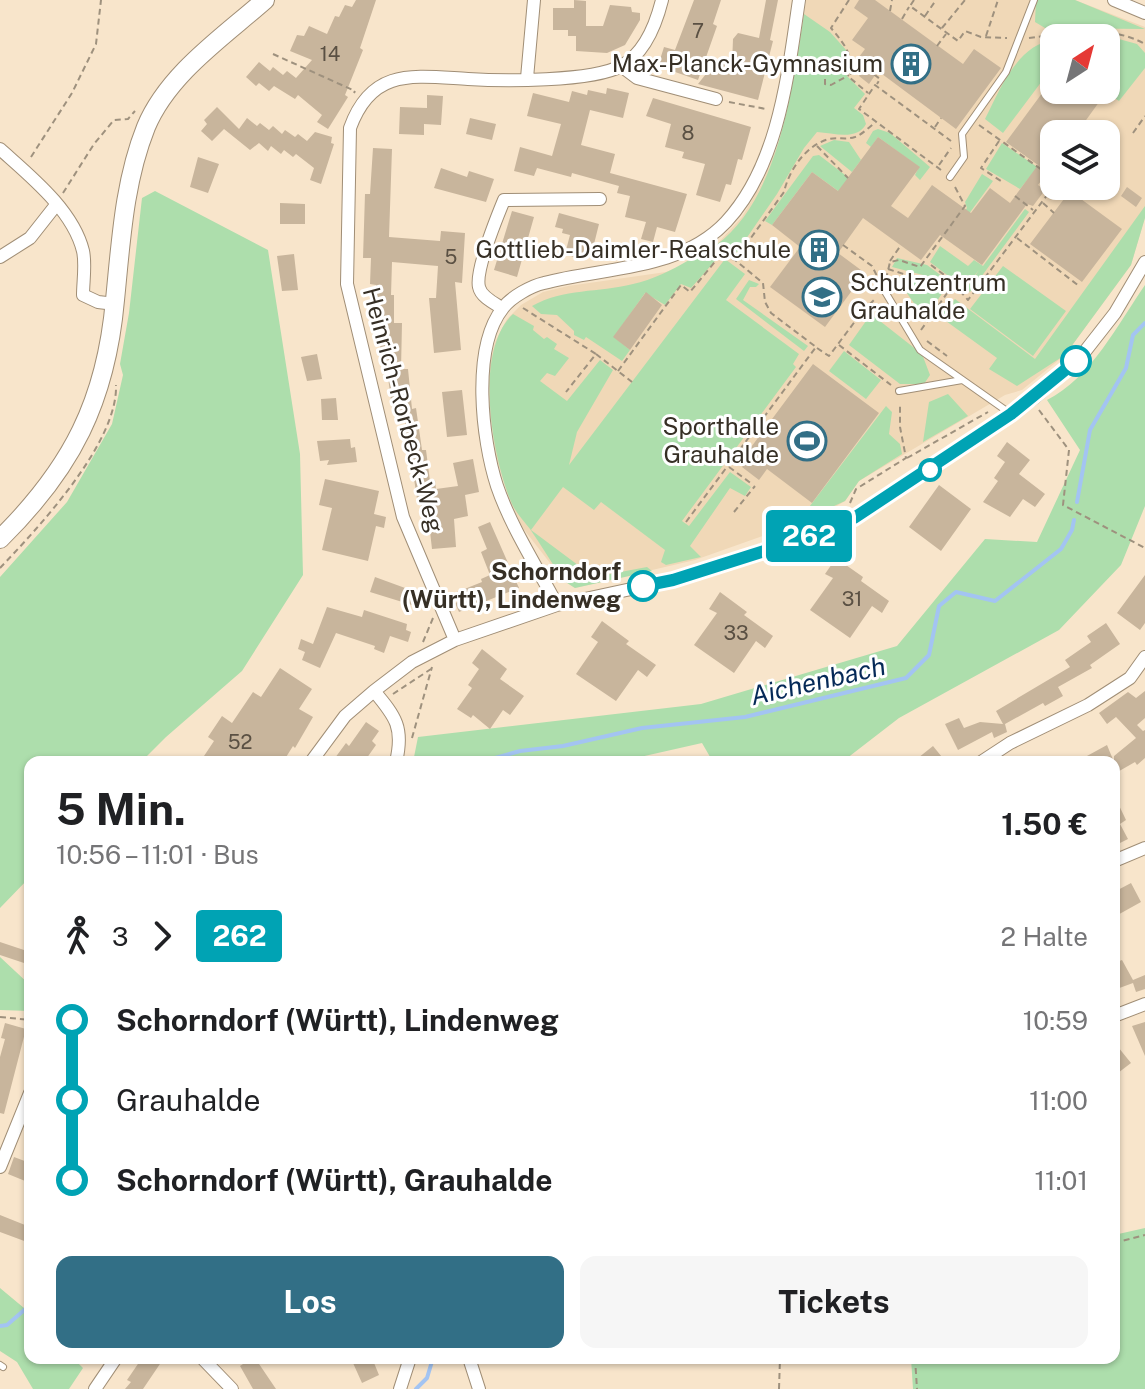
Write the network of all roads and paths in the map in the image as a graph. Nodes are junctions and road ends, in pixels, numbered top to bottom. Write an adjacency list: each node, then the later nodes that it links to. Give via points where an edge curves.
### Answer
1 (101, 0): 44 (path, via 96,44)
2 (265, 0): 68 (main road, via 190,66 147,126 130,177)
3 (534, 0): 26 (street)
4 (662, 0): 23 (street, via 639,50)
5 (799, 0): 32 (street)
6 (849, 0): 25 (path, via 831,28 846,46)
7 (892, 0): 14 (path)
8 (936, 0): 16 (path)
9 (965, 0): 18 (path)
10 (998, 0): 20 (path)
11 (1034, 0): 36 (lane, via 1006,72)
12 (1114, 0): 15 (street)
13 (910, 6): 17 (path)
14 (890, 11)
15 (1145, 13)
16 (925, 17)
17 (902, 19)
18 (941, 29)
19 (947, 33): 21 (path)
20 (985, 37)
21 (937, 46)
22 (273, 54): 31 (path, via 355,91 352,100)
23 (621, 66): 26 (street, via 576,78); 30 (street, via 637,78)
24 (871, 66): 28 (path, via 880,79)
25 (850, 74): 27 (path, via 831,85); 29 (path)
26 (527, 78): 31 (street, via 411,76 389,82)
27 (825, 79)
28 (875, 85): 29 (path); 38 (path)
29 (869, 94): 37 (path, via 859,109)
30 (716, 99): 32 (path)
31 (361, 105): 90 (street, Heinrich-Rorbeck-Weg, via 350,128 347,284 403,517)
32 (779, 112): 69 (street, via 751,188 725,223 695,246 663,259 540,284)
33 (1145, 116): 39 (path)
34 (941, 118): 38 (path)
35 (114, 120): 52 (path)
36 (972, 120): 40 (path); 46 (lane, via 962,134 964,157)
37 (876, 122): 41 (path, via 858,136); 43 (path)
38 (934, 129): 43 (path, via 955,144)
39 (1133, 133)
40 (1000, 140): 45 (path); 48 (path, via 981,168)
41 (816, 145): 47 (path); 59 (path, via 787,179 784,192)
42 (0, 149): 44 (street)
43 (937, 167): 46 (path)
44 (23, 169): 52 (street)
45 (1040, 169)
46 (950, 177): 60 (path, via 965,206 920,267)
47 (848, 178)
48 (1004, 183)
49 (1015, 196): 53 (path)
50 (600, 199): 69 (street, via 504,200 478,285 482,294)
51 (1042, 202): 53 (path); 54 (path)
52 (56, 205): 58 (street, via 30,238); 68 (street, via 84,253 83,295)
53 (1035, 211): 55 (path)
54 (1054, 213)
55 (1016, 237): 64 (path); 67 (path, via 968,300)
56 (843, 245): 66 (path, via 872,266)
57 (901, 245): 60 (path)
58 (0, 257)
59 (735, 260): 72 (path, via 763,283 771,313); 75 (path, via 723,252 690,292 681,285)
60 (890, 262): 63 (path)
61 (1145, 262): 80 (street, via 1079,359)
62 (931, 265): 67 (path)
63 (887, 269): 65 (path); 66 (path)
64 (1079, 286)
65 (950, 289): 67 (path); 70 (path)
66 (884, 290): 70 (lane); 71 (path)
67 (960, 291)
68 (115, 304): 88 (main road, via 104,370 84,429 50,485)
69 (507, 304): 73 (path); 91 (street, via 488,337 485,430 497,486)
70 (915, 336): 74 (path); 76 (lane, via 920,350)
71 (838, 344): 72 (path, via 829,356); 78 (path)
72 (816, 347): 84 (path)
73 (596, 354): 75 (path); 79 (path)
74 (946, 355)
75 (618, 371): 77 (path)
76 (962, 380): 78 (lane); 81 (lane)
77 (632, 382)
78 (899, 391): 83 (path)
79 (566, 392)
80 (1034, 398): 82 (street); 89 (path, via 1069,450 1063,505)
81 (999, 405): 82 (lane); 83 (path)
82 (1011, 414): 87 (street)
83 (906, 458): 87 (path, via 856,489)
84 (728, 466): 85 (path, via 754,485); 86 (path)
85 (734, 512)
86 (686, 522)
87 (841, 524): 91 (street, via 673,580)
88 (0, 539)
89 (1145, 548)
90 (439, 602): 92 (street, Heinrich-Rorbeck-Weg); 93 (path, via 423,643)
91 (557, 605): 92 (street)
92 (455, 640): 93 (street)
93 (427, 654): 95 (street)
94 (1145, 657): 99 (street, via 1130,678 1088,705)
95 (378, 696): 96 (path, via 432,668); 97 (street, via 345,716); 98 (street, via 400,733)
96 (409, 748)
97 (315, 756)
98 (397, 756)
99 (990, 756)
100 (1145, 848): 101 (street)
101 (1120, 858)
102 (1145, 1004): 103 (street)
103 (1120, 1014)
104 (0, 1017): 105 (path)
105 (24, 1019)
106 (24, 1108): 107 (street)
107 (0, 1167)
108 (1145, 1235): 109 (path)
109 (1120, 1241)
110 (112, 1364): 116 (street)
111 (208, 1364): 117 (street)
112 (408, 1364): 118 (street)
113 (471, 1364): 119 (street)
114 (780, 1364): 120 (path)
115 (915, 1364): 121 (path)
116 (95, 1389)
117 (232, 1389)
118 (400, 1389)
119 (479, 1389)
120 (779, 1389)
121 (917, 1389)

